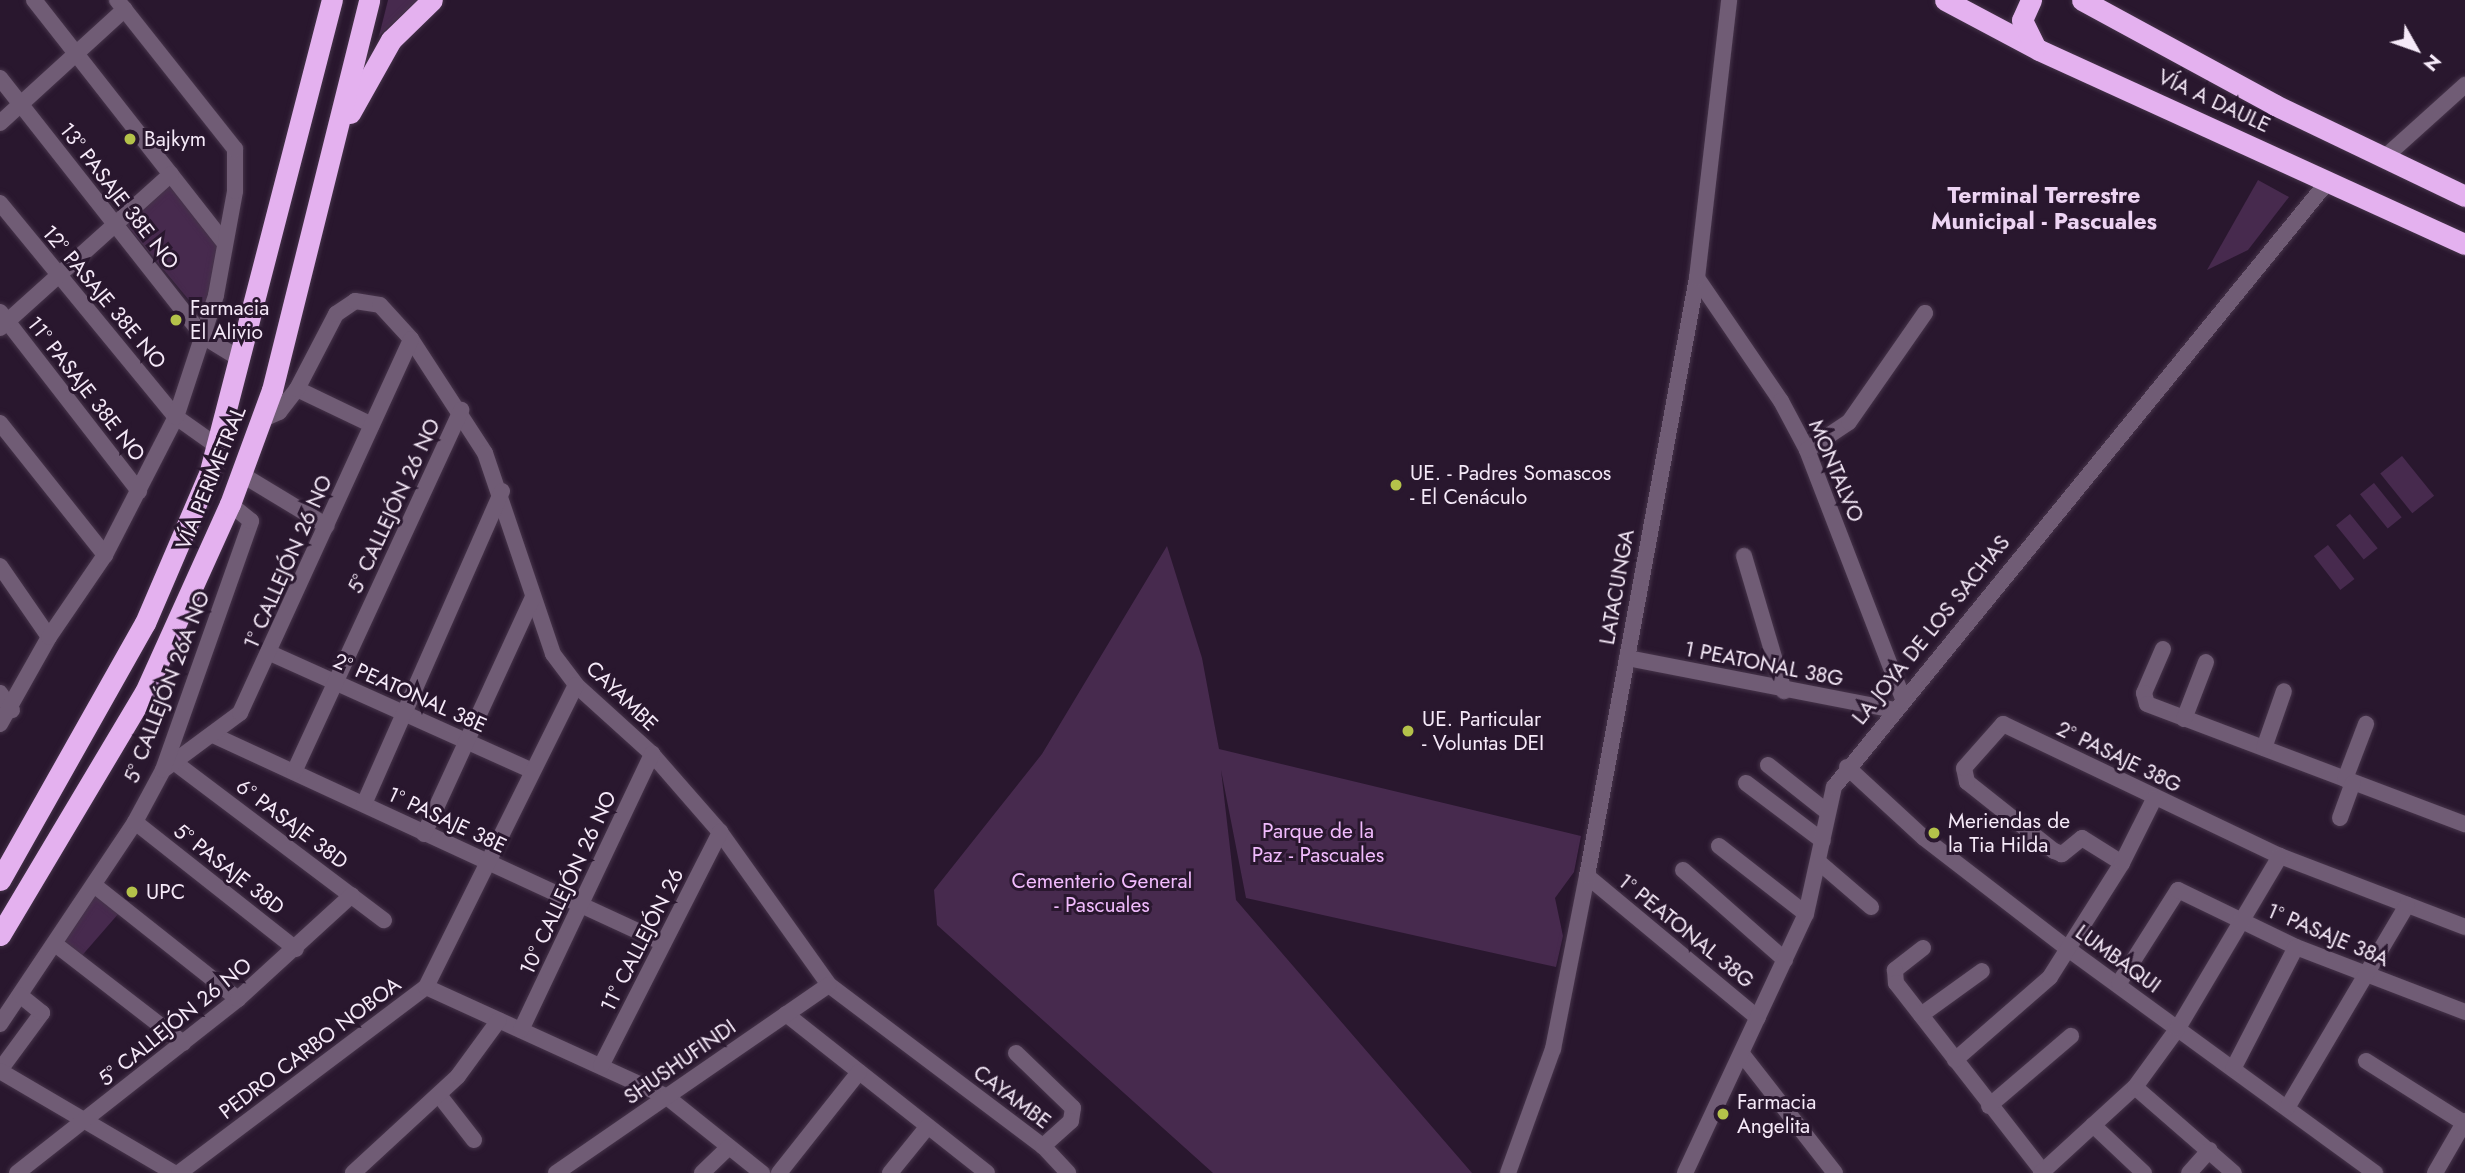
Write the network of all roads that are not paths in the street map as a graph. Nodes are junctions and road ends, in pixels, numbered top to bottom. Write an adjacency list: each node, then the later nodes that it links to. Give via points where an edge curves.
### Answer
1 (34, 0): 11 (street)
2 (332, 0): 31 (highway, VÍA PERIMETRAL)
3 (369, 0): 16 (highway, VÍA PERIMETRAL)
4 (432, 0): 16 (highway, via 391,40)
5 (1729, 0): 26 (street, LATACUNGA)
6 (1945, 0): 10 (highway, VÍA A DAULE)
7 (2031, 0): 10 (highway, via 2022,20)
8 (2082, 0): 17 (highway, VÍA A DAULE, via 2275,105)
9 (121, 4): 11 (street); 23 (street, via 235,149 235,191)
10 (2039, 50): 19 (highway, VÍA A DAULE)
11 (76, 54): 14 (street); 18 (street)
12 (0, 78): 14 (street, 13° PASAJE 38E NO)
13 (2465, 85): 17 (street)
14 (20, 104): 15 (street); 22 (street, 13° PASAJE 38E NO)
15 (0, 123)
16 (337, 137): 35 (highway, VÍA PERIMETRAL)
17 (2385, 157): 20 (highway, VÍA A DAULE)
18 (171, 174): 22 (street); 23 (street)
19 (2329, 180): 24 (highway, VÍA A DAULE); 59 (street, LA JOYA DE LOS SACHAS)
20 (2465, 196)
21 (0, 203): 25 (street, 12° PASAJE 38E NO)
22 (115, 224): 25 (street); 29 (street, 13° PASAJE 38E NO)
23 (223, 242): 29 (street)
24 (2465, 244)
25 (57, 276): 28 (street); 34 (street, 12° PASAJE 38E NO)
26 (1697, 278): 39 (street, MONTALVO, via 1782,401); 52 (street, LATACUNGA)
27 (1925, 313): 39 (street, via 1849,422)
28 (2, 321): 41 (street, 11° PASAJE 38E NO)
29 (204, 337): 31 (street, 13° PASAJE 38E NO); 34 (street)
30 (411, 339): 32 (street, CAYAMBE, via 380,305 355,301 336,314); 33 (street, CAYAMBE); 37 (street, 1° CALLEJÓN 26 NO)
31 (243, 360): 38 (highway, VÍA PERIMETRAL)
32 (297, 389): 35 (street, CAYAMBE, via 279,412); 37 (street)
33 (461, 410): 42 (street, CAYAMBE); 54 (street, 5° CALLEJÓN 26 NO)
34 (176, 417): 38 (street, 12° PASAJE 38E NO); 41 (street)
35 (261, 420): 40 (highway, VÍA PERIMETRAL)
36 (0, 423): 45 (street)
37 (372, 425): 44 (street, 1° CALLEJÓN 26 NO)
38 (217, 446): 92 (highway, VÍA PERIMETRAL, via 145,623)
39 (1807, 450): 59 (street, MONTALVO)
40 (241, 474): 43 (highway, VÍA PERIMETRAL); 44 (street)
41 (139, 491): 45 (street)
42 (502, 491): 48 (street, CAYAMBE); 61 (street)
43 (230, 504): 70 (street, 5° CALLEJÓN 26A NO, via 251,521); 102 (highway, VÍA PERIMETRAL, via 145,692)
44 (327, 526): 51 (street, 1° CALLEJÓN 26 NO)
45 (106, 555): 49 (street)
46 (1744, 556): 56 (street)
47 (0, 566): 49 (street)
48 (533, 597): 55 (street, CAYAMBE, via 553,654); 66 (street)
49 (49, 637): 60 (street)
50 (2163, 649): 62 (street, via 2144,701)
51 (270, 653): 54 (street, 2° PEATONAL 38E); 65 (street, 1° CALLEJÓN 26 NO, via 240,713)
52 (1627, 658): 56 (street, 1 PEATONAL 38G); 91 (street, LATACUNGA)
53 (2206, 662): 62 (street)
54 (336, 682): 61 (street, 2° PEATONAL 38E); 73 (street, 5° CALLEJÓN 26 NO)
55 (576, 685): 68 (street, CAYAMBE); 72 (street)
56 (1784, 691): 59 (street, 1 PEATONAL 38G)
57 (2284, 691): 67 (street)
58 (0, 693): 60 (street)
59 (1898, 704): 71 (street, LA JOYA DE LOS SACHAS)
60 (12, 710): 63 (street)
61 (404, 713): 66 (street, 2° PEATONAL 38E); 77 (street)
62 (2184, 719): 67 (street)
63 (0, 724)
64 (2366, 724): 74 (street)
65 (213, 735): 70 (street, 1° CALLEJÓN 26 NO); 73 (street, 1° PASAJE 38E)
66 (469, 742): 72 (street, 2° PEATONAL 38E); 83 (street)
67 (2264, 748): 74 (street)
68 (652, 754): 82 (street, CAYAMBE); 95 (street, 10° CALLEJÓN 26 NO)
69 (1768, 765): 78 (street)
70 (169, 766): 80 (street, 5° CALLEJÓN 26A NO); 94 (street, 6° PASAJE 38D)
71 (1847, 767): 78 (street, LA JOYA DE LOS SACHAS); 108 (street, LUMBAQUI, via 1924,838)
72 (533, 771): 87 (street)
73 (294, 772): 77 (street, 1° PASAJE 38E)
74 (2349, 781): 79 (street); 81 (street)
75 (1746, 783): 84 (street)
76 (2154, 799): 86 (street, 2° PASAJE 38G); 88 (street); 88 (street, 2° PASAJE 38G, via 2003,724 1964,768 1967,782 2054,851 2062,853 2082,838)
77 (364, 804): 83 (street, 1° PASAJE 38E)
78 (1826, 810): 84 (street, LA JOYA DE LOS SACHAS)
79 (2340, 818)
80 (135, 822): 93 (street, 5° CALLEJÓN 26A NO); 107 (street, 5° PASAJE 38D)
81 (2465, 824)
82 (720, 832): 103 (street, 11° CALLEJÓN 26); 113 (street, CAYAMBE)
83 (424, 834): 87 (street, 1° PASAJE 38E)
84 (1824, 841): 89 (street, LA JOYA DE LOS SACHAS)
85 (1719, 846): 98 (street)
86 (2280, 856): 96 (street, 2° PASAJE 38G); 100 (street)
87 (488, 862): 95 (street, 1° PASAJE 38E); 114 (street)
88 (2122, 863): 108 (street)
89 (1821, 864): 97 (street); 98 (street, LA JOYA DE LOS SACHAS)
90 (1683, 870): 109 (street)
91 (1587, 876): 120 (street, 1° PEATONAL 38G); 159 (street, LATACUNGA, via 1553,1049)
92 (0, 880)
93 (94, 885): 104 (street, 5° CALLEJÓN 26A NO); 116 (street)
94 (352, 895): 99 (street, 6° PASAJE 38D); 107 (street, 5° CALLEJÓN 26 NO)
95 (580, 905): 103 (street, 1° PASAJE 38E); 124 (street, 10° CALLEJÓN 26 NO)
96 (2407, 905): 101 (street, 2° PASAJE 38G); 111 (street)
97 (1871, 907)
98 (1806, 914): 109 (street, LA JOYA DE LOS SACHAS)
99 (384, 920)
100 (2244, 921): 105 (street, 1° PASAJE 38A); 112 (street, 1° PASAJE 38A, via 2178,891); 123 (street)
101 (2465, 927)
102 (0, 935)
103 (663, 943): 131 (street, 11° CALLEJÓN 26)
104 (55, 944): 115 (street, 5° CALLEJÓN 26A NO); 126 (street)
105 (2296, 947): 111 (street, 1° PASAJE 38A); 132 (street)
106 (1923, 948): 119 (street, via 1901,964 1894,977)
107 (296, 949): 116 (street, 5° CALLEJÓN 26 NO)
108 (2068, 949): 112 (street, LUMBAQUI); 129 (street, via 2005,1021)
109 (1785, 960): 120 (street, LA JOYA DE LOS SACHAS)
110 (1982, 971): 119 (street)
111 (2365, 975): 117 (street, 1° PASAJE 38A); 139 (street)
112 (2119, 983): 123 (street, LUMBAQUI)
113 (829, 985): 118 (street, SHUSHUFINDI); 145 (street, CAYAMBE)
114 (426, 987): 121 (street, PEDRO CARBO NOBOA); 150 (street, PEDRO CARBO NOBOA)
115 (20, 995): 122 (street, 5° CALLEJÓN 26A NO); 133 (street, via 42,1013)
116 (238, 999): 126 (street, 5° CALLEJÓN 26 NO)
117 (2465, 1012)
118 (786, 1014): 134 (street); 137 (street, SHUSHUFINDI)
119 (1921, 1015): 129 (street)
120 (1758, 1018): 128 (street, LA JOYA DE LOS SACHAS)
121 (499, 1020): 124 (street, PEDRO CARBO NOBOA); 136 (street)
122 (0, 1024)
123 (2178, 1028): 132 (street, LUMBAQUI); 135 (street)
124 (521, 1030): 131 (street, PEDRO CARBO NOBOA)
125 (2071, 1036): 138 (street)
126 (183, 1043): 140 (street, 5° CALLEJÓN 26 NO)
127 (1016, 1054): 145 (street, via 1073,1108 1071,1121)
128 (1742, 1054): 160 (street, LA JOYA DE LOS SACHAS); 161 (street)
129 (1955, 1060): 138 (street)
130 (2365, 1061): 141 (street)
131 (601, 1066): 137 (street, PEDRO CARBO NOBOA)
132 (2233, 1069): 139 (street, LUMBAQUI)
133 (0, 1071): 140 (street)
134 (859, 1072): 143 (street); 155 (street)
135 (2135, 1087): 142 (street); 147 (street)
136 (439, 1095): 144 (street); 151 (street)
137 (667, 1097): 146 (street, PEDRO CARBO NOBOA); 152 (street, SHUSHUFINDI)
138 (1989, 1105): 162 (street)
139 (2287, 1108): 166 (street, LUMBAQUI)
140 (83, 1122): 148 (street); 149 (street, 5° CALLEJÓN 26 NO)
141 (2465, 1122): 167 (street)
142 (2094, 1125): 162 (street); 163 (street)
143 (928, 1126): 156 (street); 157 (street)
144 (474, 1140)
145 (1043, 1146): 158 (street, CAYAMBE)
146 (729, 1147): 153 (street); 154 (street, PEDRO CARBO NOBOA)
147 (2210, 1150): 164 (street); 165 (street)
148 (144, 1168): 150 (street)
149 (17, 1173)
150 (173, 1173)
151 (353, 1173)
152 (556, 1173)
153 (702, 1173)
154 (761, 1173)
155 (779, 1173)
156 (890, 1173)
157 (987, 1173)
158 (1068, 1173)
159 (1508, 1173)
160 (1685, 1173)
161 (1835, 1173)
162 (2043, 1173)
163 (2144, 1173)
164 (2189, 1173)
165 (2234, 1173)
166 (2375, 1173)
167 (2435, 1173)

